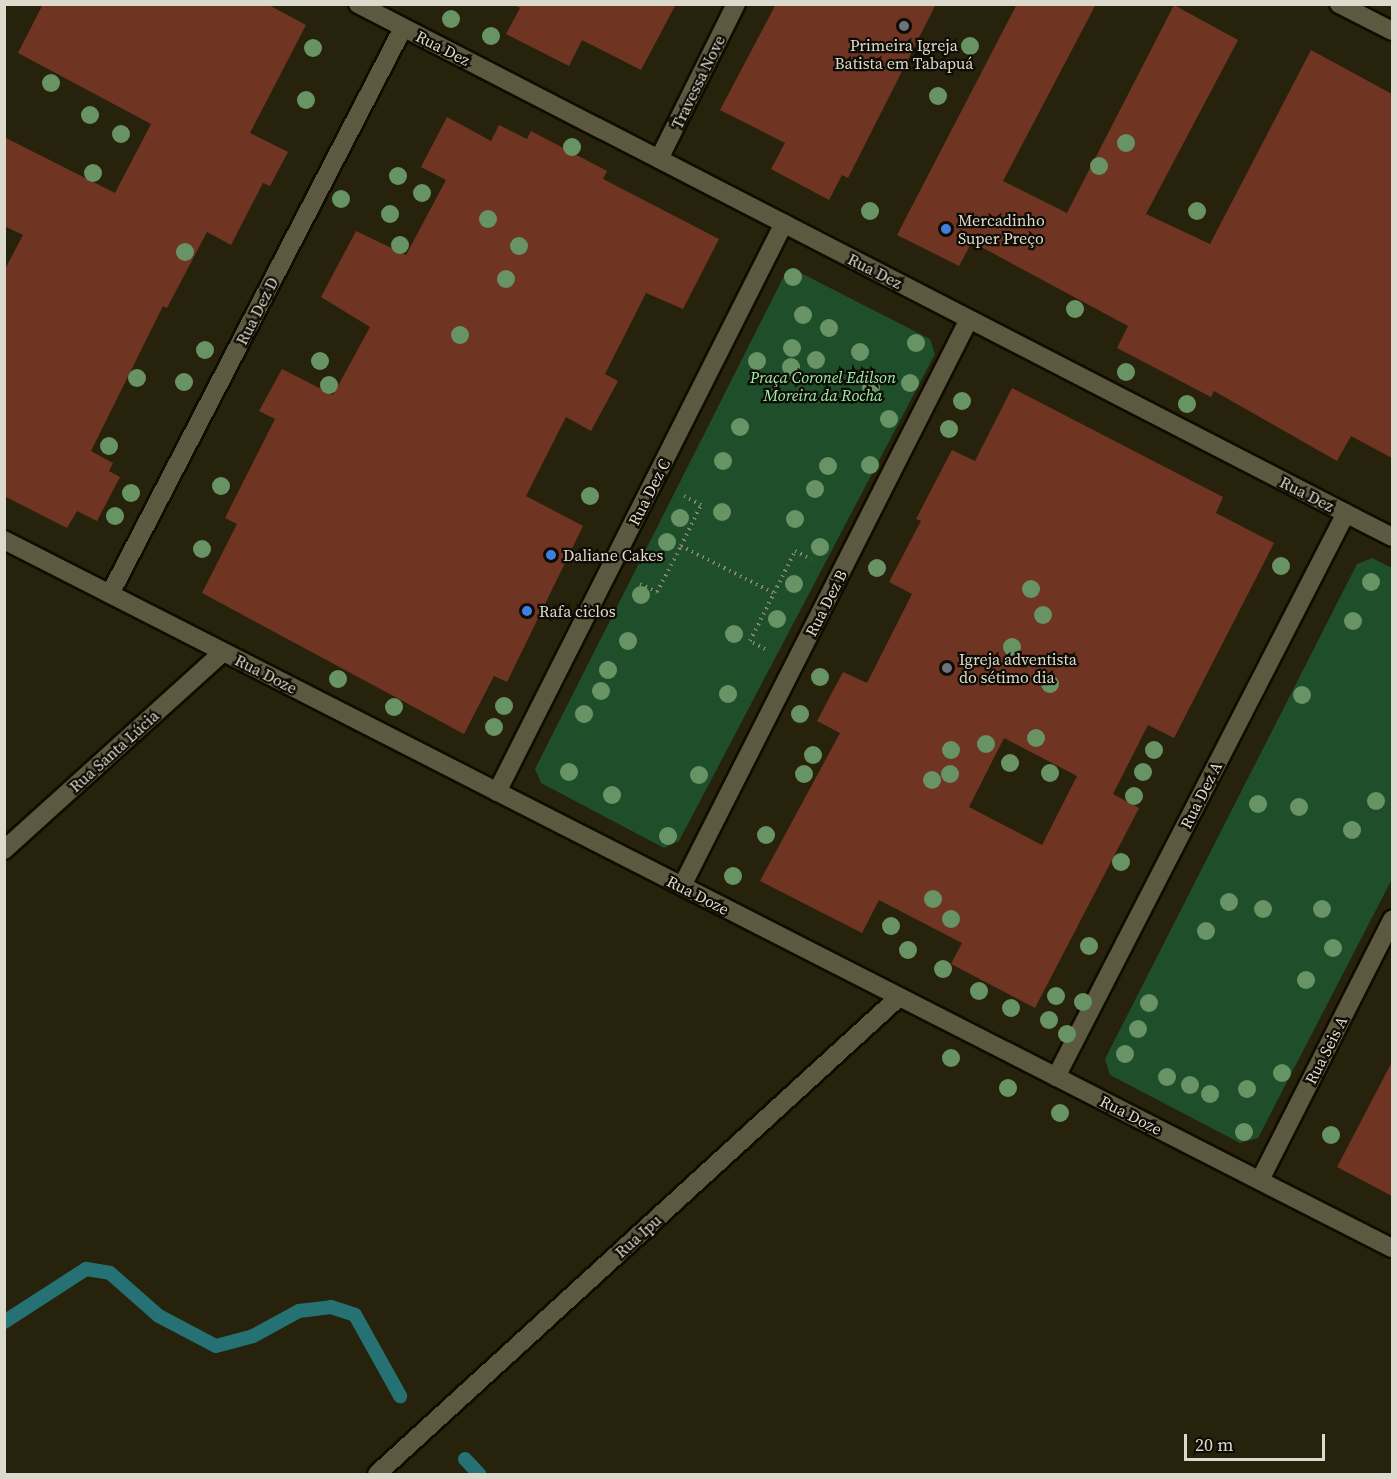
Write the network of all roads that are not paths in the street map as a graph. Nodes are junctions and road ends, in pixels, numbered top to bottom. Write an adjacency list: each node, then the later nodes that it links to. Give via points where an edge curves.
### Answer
1 (358, 4): 5 (street, Rua Dez)
2 (736, 4): 7 (street, Travessa Nove)
3 (1339, 4): 4 (street)
4 (1370, 11): 6 (street)
5 (403, 28): 7 (street, Rua Dez); 13 (street, Rua Dez D)
6 (1392, 31)
7 (659, 159): 8 (street, Rua Dez)
8 (784, 223): 9 (street, Rua Dez); 15 (street, Rua Dez C)
9 (969, 319): 10 (street, Rua Dez); 17 (street, Rua Dez B)
10 (1346, 513): 11 (street, Rua Dez); 20 (street, Rua Dez A)
11 (1392, 537)
12 (4, 540): 13 (street, Rua Doze)
13 (110, 594): 14 (street, Rua Doze)
14 (224, 652): 15 (street, Rua Doze); 16 (street, Rua Santa Lúcia)
15 (497, 792): 17 (street, Rua Doze)
16 (4, 850)
17 (682, 886): 19 (street, Rua Doze)
18 (1392, 920): 21 (street, Rua Seis A)
19 (899, 997): 20 (street, Rua Doze); 23 (street, Rua Ipu)
20 (1056, 1077): 21 (street, Rua Doze)
21 (1260, 1180): 22 (street, Rua Doze)
22 (1392, 1248)
23 (377, 1474)

